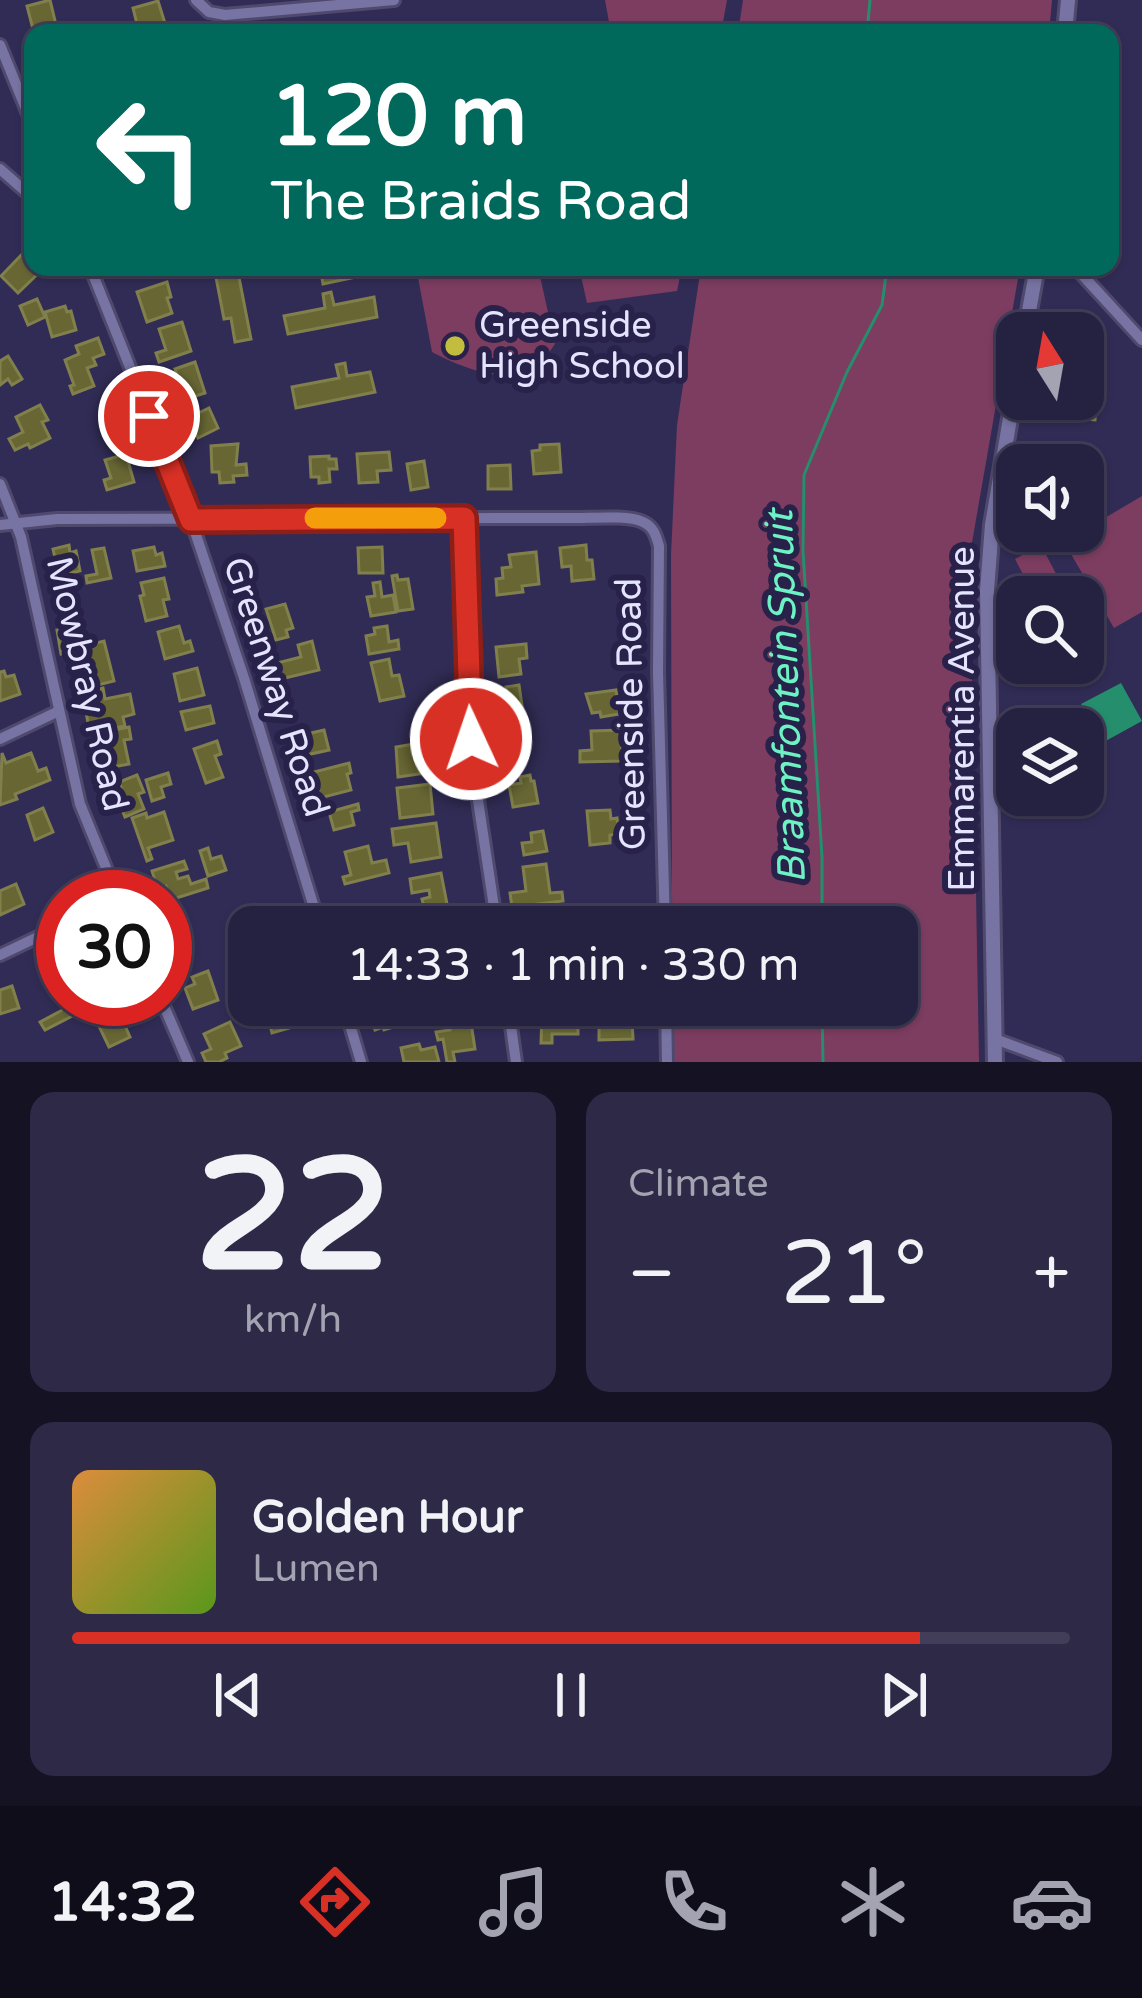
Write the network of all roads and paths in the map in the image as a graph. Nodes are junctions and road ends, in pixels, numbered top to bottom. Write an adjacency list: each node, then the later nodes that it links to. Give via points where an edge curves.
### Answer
1 (394, 0): 2 (street, via 226,15)
2 (199, 3)
3 (0, 45): 4 (street)
4 (24, 104)
5 (0, 169): 6 (street)
6 (24, 190)
7 (94, 276): 15 (street, Greenway Road)
8 (1035, 276): 10 (street)
9 (1084, 276): 11 (street)
10 (1029, 312)
11 (1142, 340)
12 (1010, 420): 30 (street, Emmarentia Avenue, via 987,590)
13 (0, 484): 16 (street, Mowbray Road)
14 (464, 518): 15 (street); 22 (street, via 468,710); 23 (street, Greenside Road, via 629,519 651,527 659,546)
15 (191, 520): 16 (street); 21 (street, Greenway Road)
16 (17, 521): 17 (street); 18 (street, Mowbray Road)
17 (0, 525)
18 (59, 711): 19 (street); 20 (street, Mowbray Road, via 80,804)
19 (0, 739)
20 (107, 870)
21 (314, 906)
22 (494, 906)
23 (664, 906)
24 (36, 938): 25 (street)
25 (0, 955)
26 (173, 1026): 31 (street)
27 (351, 1026): 32 (street)
28 (511, 1026): 33 (street)
29 (666, 1026): 34 (street)
30 (994, 1039): 35 (street, Emmarentia Avenue); 36 (street)
31 (188, 1062)
32 (362, 1062)
33 (516, 1062)
34 (667, 1062)
35 (995, 1062)
36 (1058, 1062)

